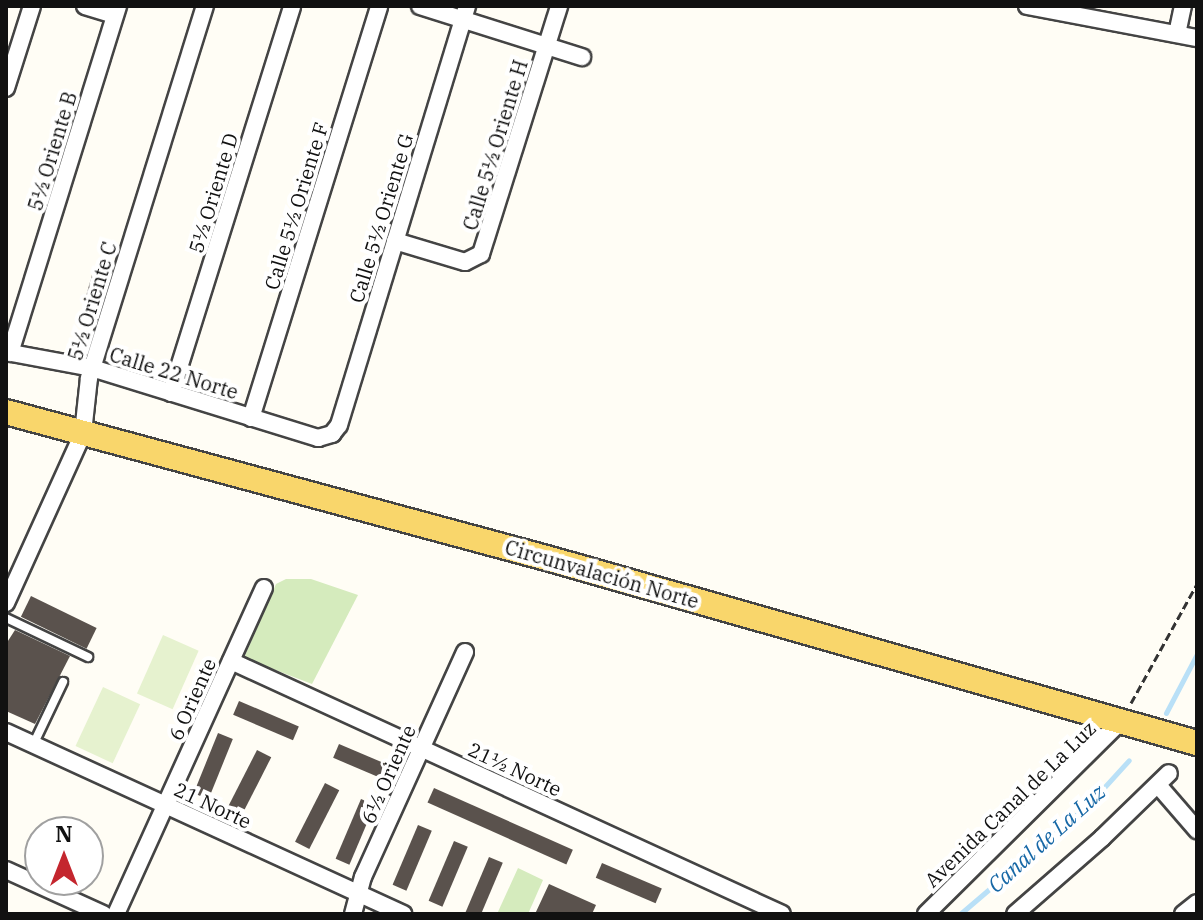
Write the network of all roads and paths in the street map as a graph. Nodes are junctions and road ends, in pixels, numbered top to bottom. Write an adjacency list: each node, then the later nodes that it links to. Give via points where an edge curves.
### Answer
1 (32, 6): 17 (street)
2 (85, 6): 10 (street)
3 (205, 6): 20 (street, 5½ Oriente C)
4 (292, 6): 21 (street, 5½ Oriente D)
5 (379, 6): 23 (street, Calle 5½ Oriente F)
6 (420, 6): 11 (street)
7 (559, 6): 15 (street, Calle 5½ Oriente H)
8 (1027, 6): 12 (street)
9 (1183, 6): 13 (street)
10 (116, 11): 19 (street, 5½ Oriente B)
11 (465, 13): 15 (street); 18 (street, Calle 5½ Oriente G)
12 (1101, 13): 13 (street)
13 (1177, 34): 14 (street)
14 (1197, 38)
15 (547, 46): 16 (street); 18 (street, Calle 5½ Oriente H, via 481,254 465,262)
16 (582, 57)
17 (6, 88)
18 (395, 241): 25 (street, Calle 5½ Oriente G, via 339,425)
19 (8, 353): 20 (street, Calle 22 Norte)
20 (92, 368): 21 (street, Calle 22 Norte); 24 (street, 5½ Oriente C)
21 (171, 393): 23 (street, Calle 22 Norte)
22 (6, 412): 24 (main road, Circunvalación Norte)
23 (251, 418): 25 (street, Calle 22 Norte)
24 (83, 433): 28 (street, 5½ Oriente C); 34 (main road, Circunvalación Norte)
25 (327, 437)
26 (1197, 584): 34 (path)
27 (264, 588): 32 (street, 6 Oriente)
28 (6, 603)
29 (6, 618): 31 (lane)
30 (465, 652): 38 (street, 6½ Oriente)
31 (88, 657)
32 (231, 661): 38 (street, 21½ Norte); 39 (street, 6 Oriente)
33 (63, 682): 37 (lane)
34 (1121, 721): 36 (main road, Circunvalación Norte); 49 (street, Avenida Canal de La Luz)
35 (6, 732): 37 (street, 21 Norte)
36 (1197, 743)
37 (33, 745): 39 (street, 21 Norte)
38 (422, 748): 42 (street, 6½ Oriente); 48 (street, 21½ Norte)
39 (165, 805): 42 (street, 21 Norte); 45 (street, 6 Oriente)
40 (1197, 830): 50 (street, via 1163,779)
41 (6, 870): 44 (street)
42 (359, 894): 46 (street, 6½ Oriente); 47 (street, 21 Norte)
43 (1197, 903): 51 (street)
44 (103, 914)
45 (116, 914)
46 (353, 914)
47 (403, 914)
48 (782, 914)
49 (926, 914)
50 (1015, 914)
51 (1183, 914)

